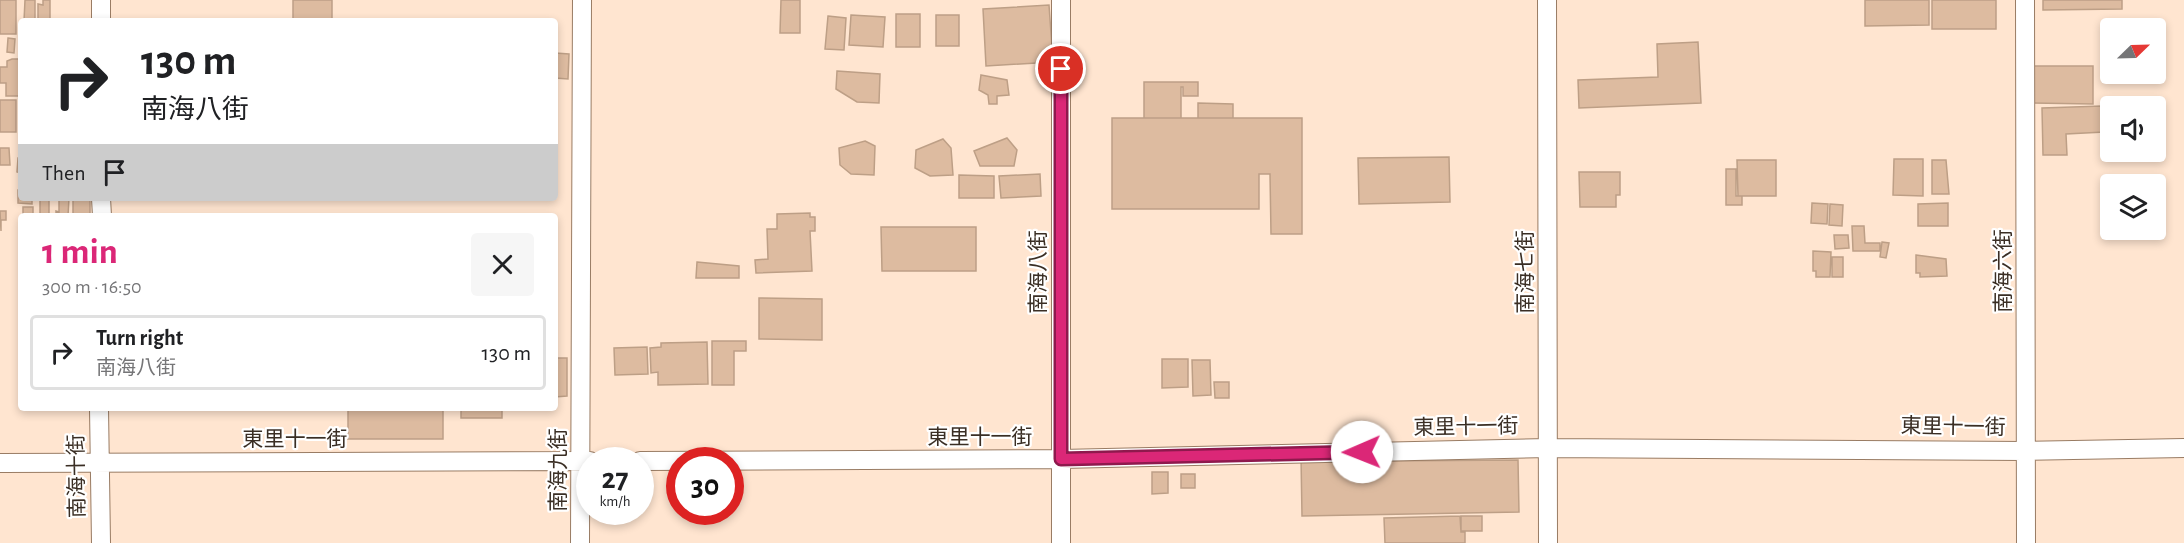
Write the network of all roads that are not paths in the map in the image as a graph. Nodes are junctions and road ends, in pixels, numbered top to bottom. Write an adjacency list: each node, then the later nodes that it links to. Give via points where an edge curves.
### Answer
1 (101, 0): 6 (street)
2 (582, 0): 8 (street, 南海九街)
3 (1061, 0): 12 (street, 南海八街)
4 (1547, 0): 9 (street, 南海七街)
5 (2025, 0): 11 (street, 南海六街)
6 (101, 18)
7 (99, 411): 15 (street, 南海十街)
8 (585, 447)
9 (1548, 448): 11 (street, 東里十一街); 12 (street, 東里十一街); 21 (street, 南海七街)
10 (2184, 448): 11 (street, 東里十一街)
11 (2025, 451): 22 (street, 南海六街)
12 (1061, 459): 14 (street, 東里十一街); 20 (street, 南海八街)
13 (576, 461): 15 (street, 東里十一街)
14 (654, 461)
15 (98, 462): 16 (street, 東里十一街); 18 (street, 南海十街)
16 (0, 463)
17 (581, 525): 19 (street, 南海九街)
18 (101, 543)
19 (580, 543)
20 (1061, 543)
21 (1548, 543)
22 (2026, 543)

